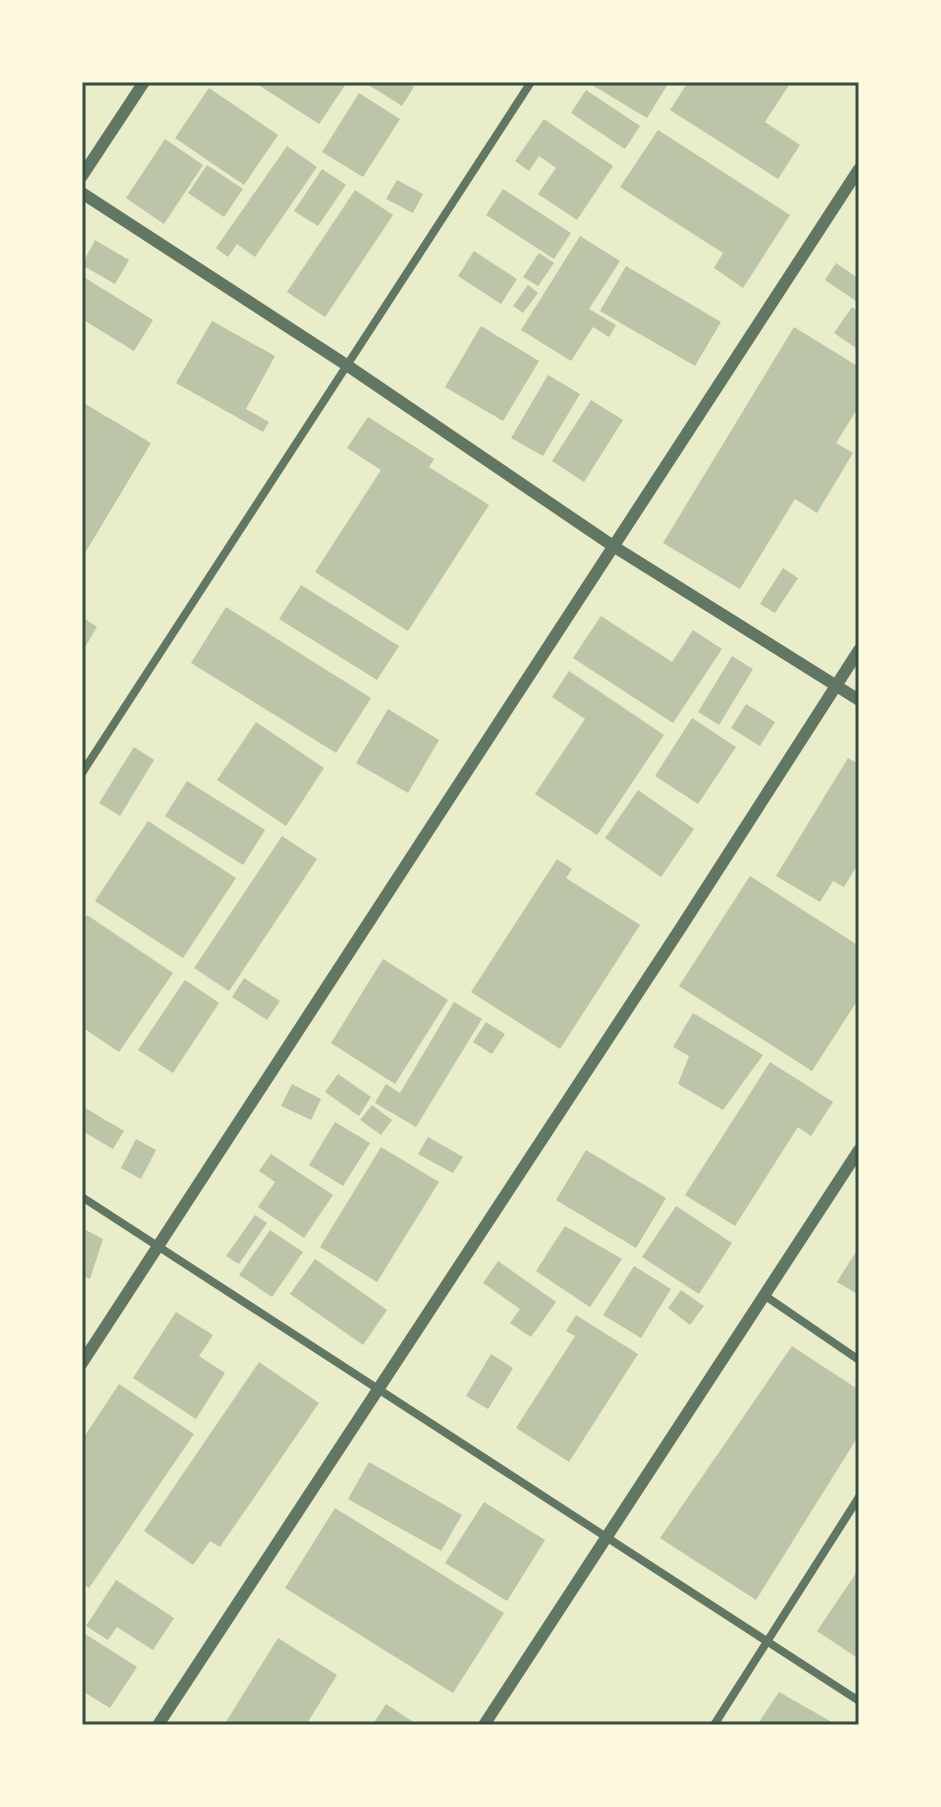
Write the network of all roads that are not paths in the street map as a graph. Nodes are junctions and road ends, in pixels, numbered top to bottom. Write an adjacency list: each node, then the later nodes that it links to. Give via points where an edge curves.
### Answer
1 (145, 82): 4 (street)
2 (531, 82): 6 (street)
3 (859, 169): 7 (street)
4 (82, 179)
5 (82, 193): 6 (street)
6 (348, 366): 7 (street); 11 (street)
7 (613, 546): 9 (street); 14 (street)
8 (859, 650): 9 (street)
9 (836, 685): 10 (street); 18 (street)
10 (859, 700)
11 (82, 773)
12 (859, 1150): 15 (street)
13 (82, 1197): 14 (street)
14 (157, 1247): 17 (street); 18 (street)
15 (764, 1295): 16 (street); 20 (street)
16 (859, 1360)
17 (82, 1363)
18 (376, 1390): 20 (street); 23 (street)
19 (859, 1497): 21 (street)
20 (606, 1539): 21 (street); 24 (street)
21 (767, 1642): 22 (street); 25 (street)
22 (859, 1701)
23 (158, 1725)
24 (484, 1725)
25 (714, 1725)

